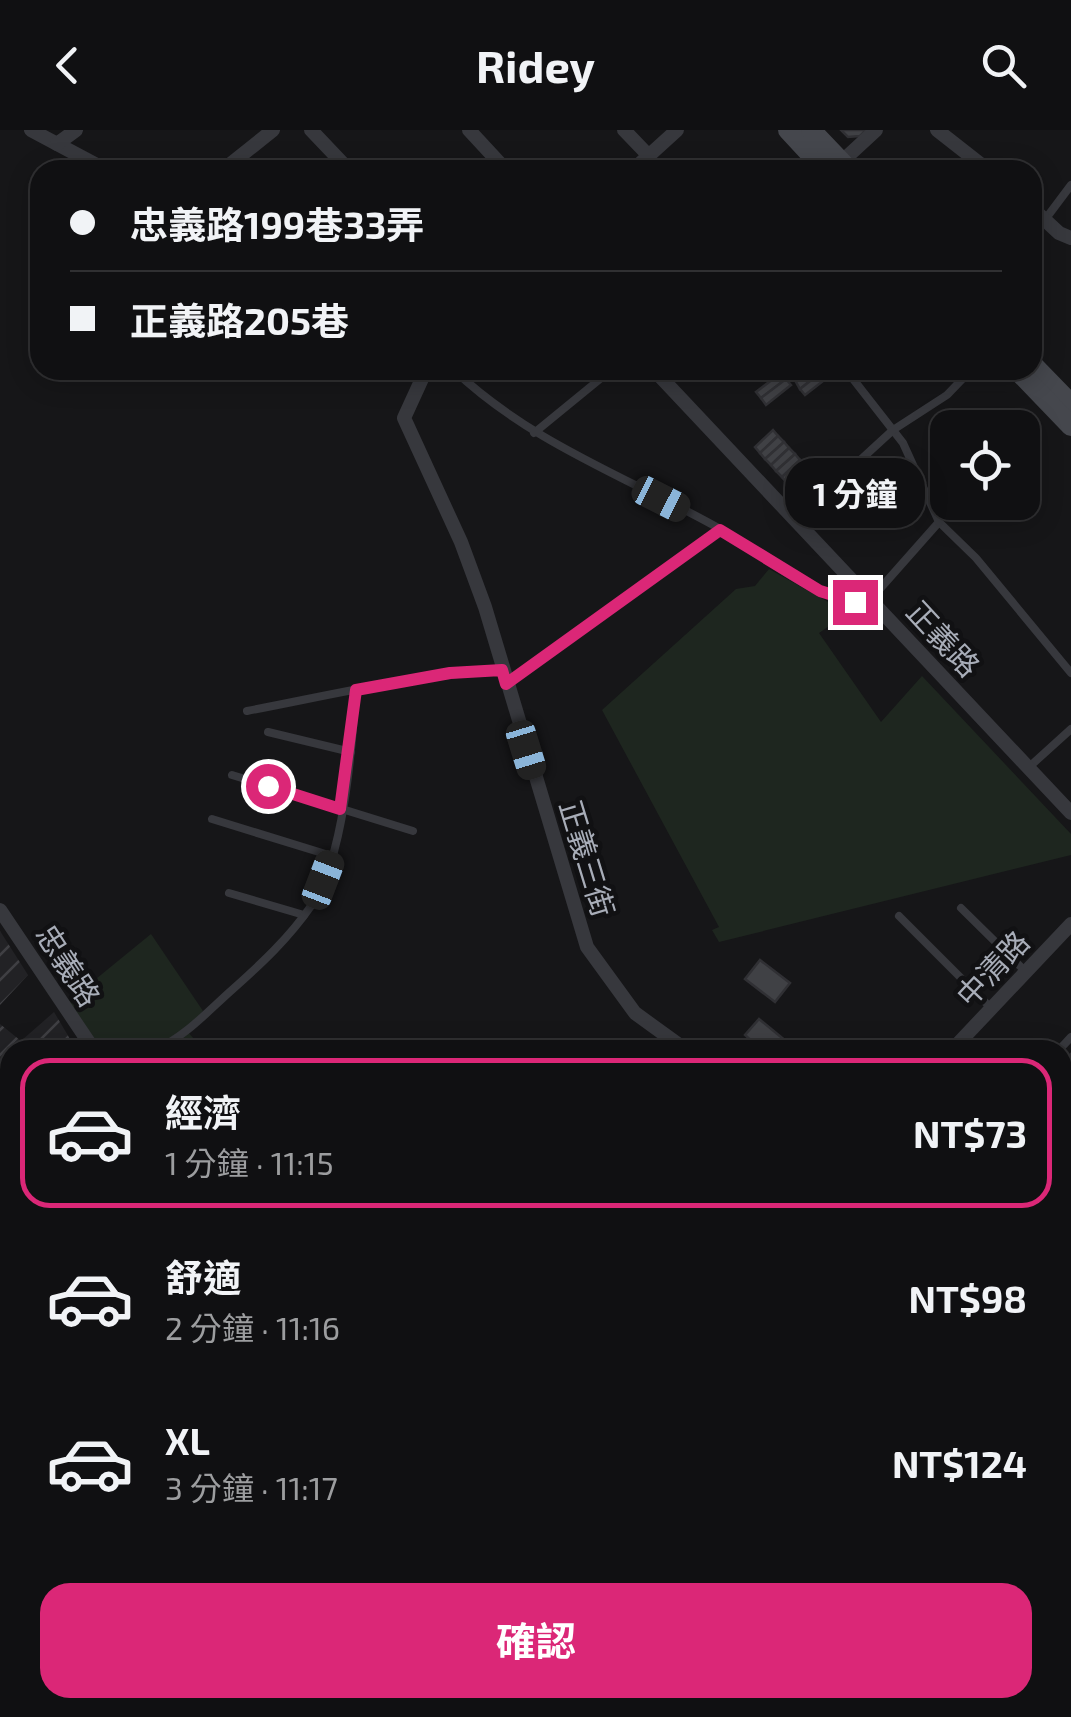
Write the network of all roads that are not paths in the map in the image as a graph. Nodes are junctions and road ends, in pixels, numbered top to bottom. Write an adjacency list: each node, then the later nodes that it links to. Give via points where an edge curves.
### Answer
1 (31, 130): 12 (street)
2 (76, 130): 12 (street)
3 (273, 130): 15 (street)
4 (311, 130): 16 (street)
5 (469, 130): 17 (street)
6 (624, 130): 13 (street)
7 (677, 130): 13 (street)
8 (788, 130): 19 (main road)
9 (812, 130): 20 (main road)
10 (876, 130): 21 (street)
11 (937, 130): 22 (street)
12 (57, 144): 14 (street)
13 (649, 156): 18 (street)
14 (87, 160)
15 (235, 160)
16 (339, 160)
17 (497, 160)
18 (645, 160)
19 (827, 160)
20 (832, 160)
21 (845, 160)
22 (975, 160)
23 (1071, 185): 25 (lane)
24 (1042, 218): 25 (street)
25 (1046, 222): 26 (lane); 27 (street)
26 (1042, 226)
27 (1071, 238)
28 (1042, 374): 36 (main road)
29 (421, 380): 45 (street, 正義三街, via 404,418 461,542)
30 (465, 380): 39 (lane)
31 (599, 380): 39 (lane)
32 (663, 380): 40 (street, 正義路)
33 (854, 380): 38 (lane)
34 (961, 380): 38 (lane)
35 (1027, 380): 37 (main road)
36 (1071, 404)
37 (1071, 426)
38 (894, 430): 40 (lane); 41 (lane)
39 (534, 433): 42 (lane)
40 (795, 520): 43 (street, 正義路)
41 (939, 522): 43 (lane); 44 (lane)
42 (720, 530): 43 (lane, via 820,591 846,602); 45 (lane)
43 (870, 600): 51 (street, 正義路)
44 (1071, 673)
45 (504, 677): 46 (lane, via 450,673); 68 (street, 正義三街, via 587,947 635,1013)
46 (356, 690): 47 (lane); 50 (lane)
47 (247, 711)
48 (1071, 729): 51 (lane)
49 (268, 732): 50 (lane)
50 (350, 752): 53 (lane)
51 (1028, 768): 54 (street, 正義路)
52 (232, 775): 53 (lane)
53 (340, 809): 56 (lane); 57 (lane)
54 (1071, 813)
55 (212, 819): 57 (lane)
56 (413, 831)
57 (332, 856): 61 (lane)
58 (230, 893): 61 (lane)
59 (961, 908): 64 (lane)
60 (0, 910): 66 (street, 忠義路)
61 (304, 915): 67 (lane)
62 (899, 916): 65 (lane)
63 (1071, 924): 64 (street, 中清路)
64 (1026, 972): 65 (street, 中清路)
65 (991, 1008): 69 (street, 中清路)
66 (87, 1040)
67 (176, 1040)
68 (672, 1040)
69 (961, 1040)

